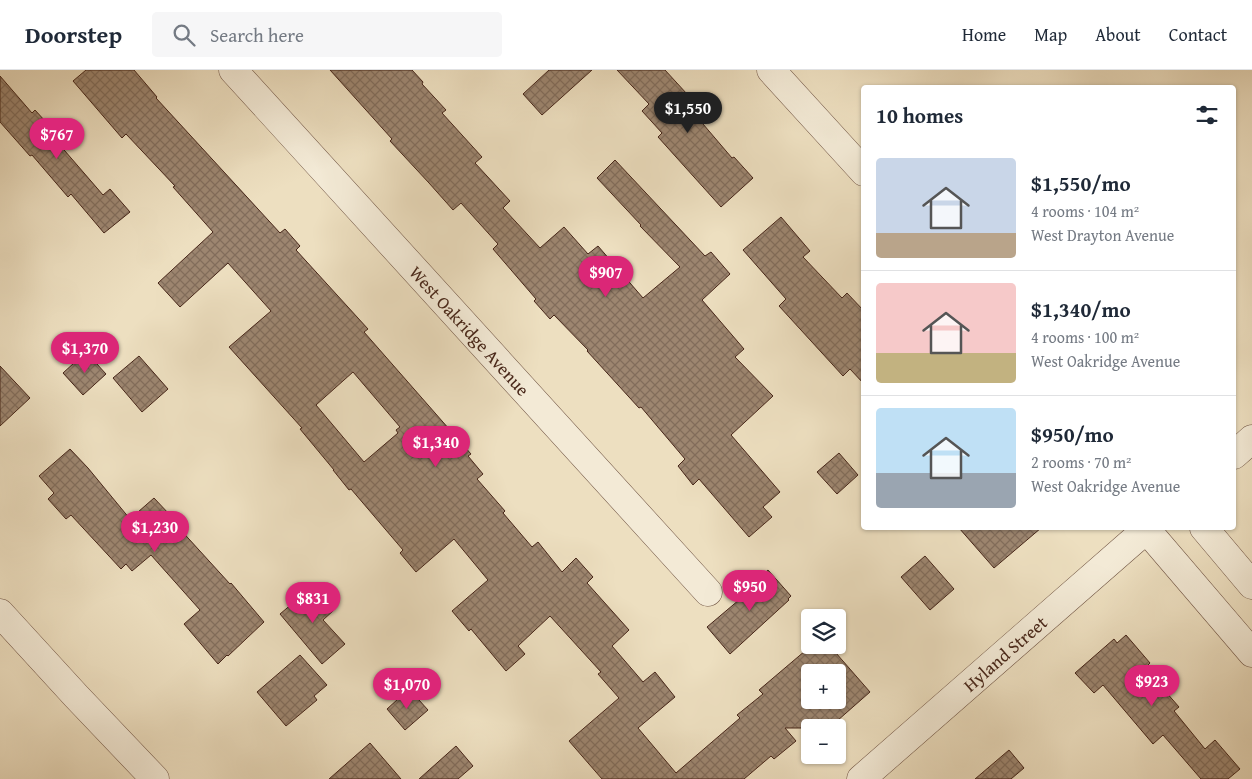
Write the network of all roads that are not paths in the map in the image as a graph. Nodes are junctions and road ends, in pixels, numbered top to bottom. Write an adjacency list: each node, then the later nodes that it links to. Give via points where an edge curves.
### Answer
1 (233, 70): 10 (street, West Oakridge Avenue)
2 (771, 70): 3 (street)
3 (861, 169)
4 (1252, 439): 5 (street)
5 (1236, 453)
6 (1145, 530): 14 (street, Hyland Street)
7 (1149, 530): 12 (street)
8 (1206, 530): 9 (street)
9 (1252, 585)
10 (708, 592)
11 (0, 613): 13 (street)
12 (1252, 653)
13 (155, 779)
14 (861, 779)

